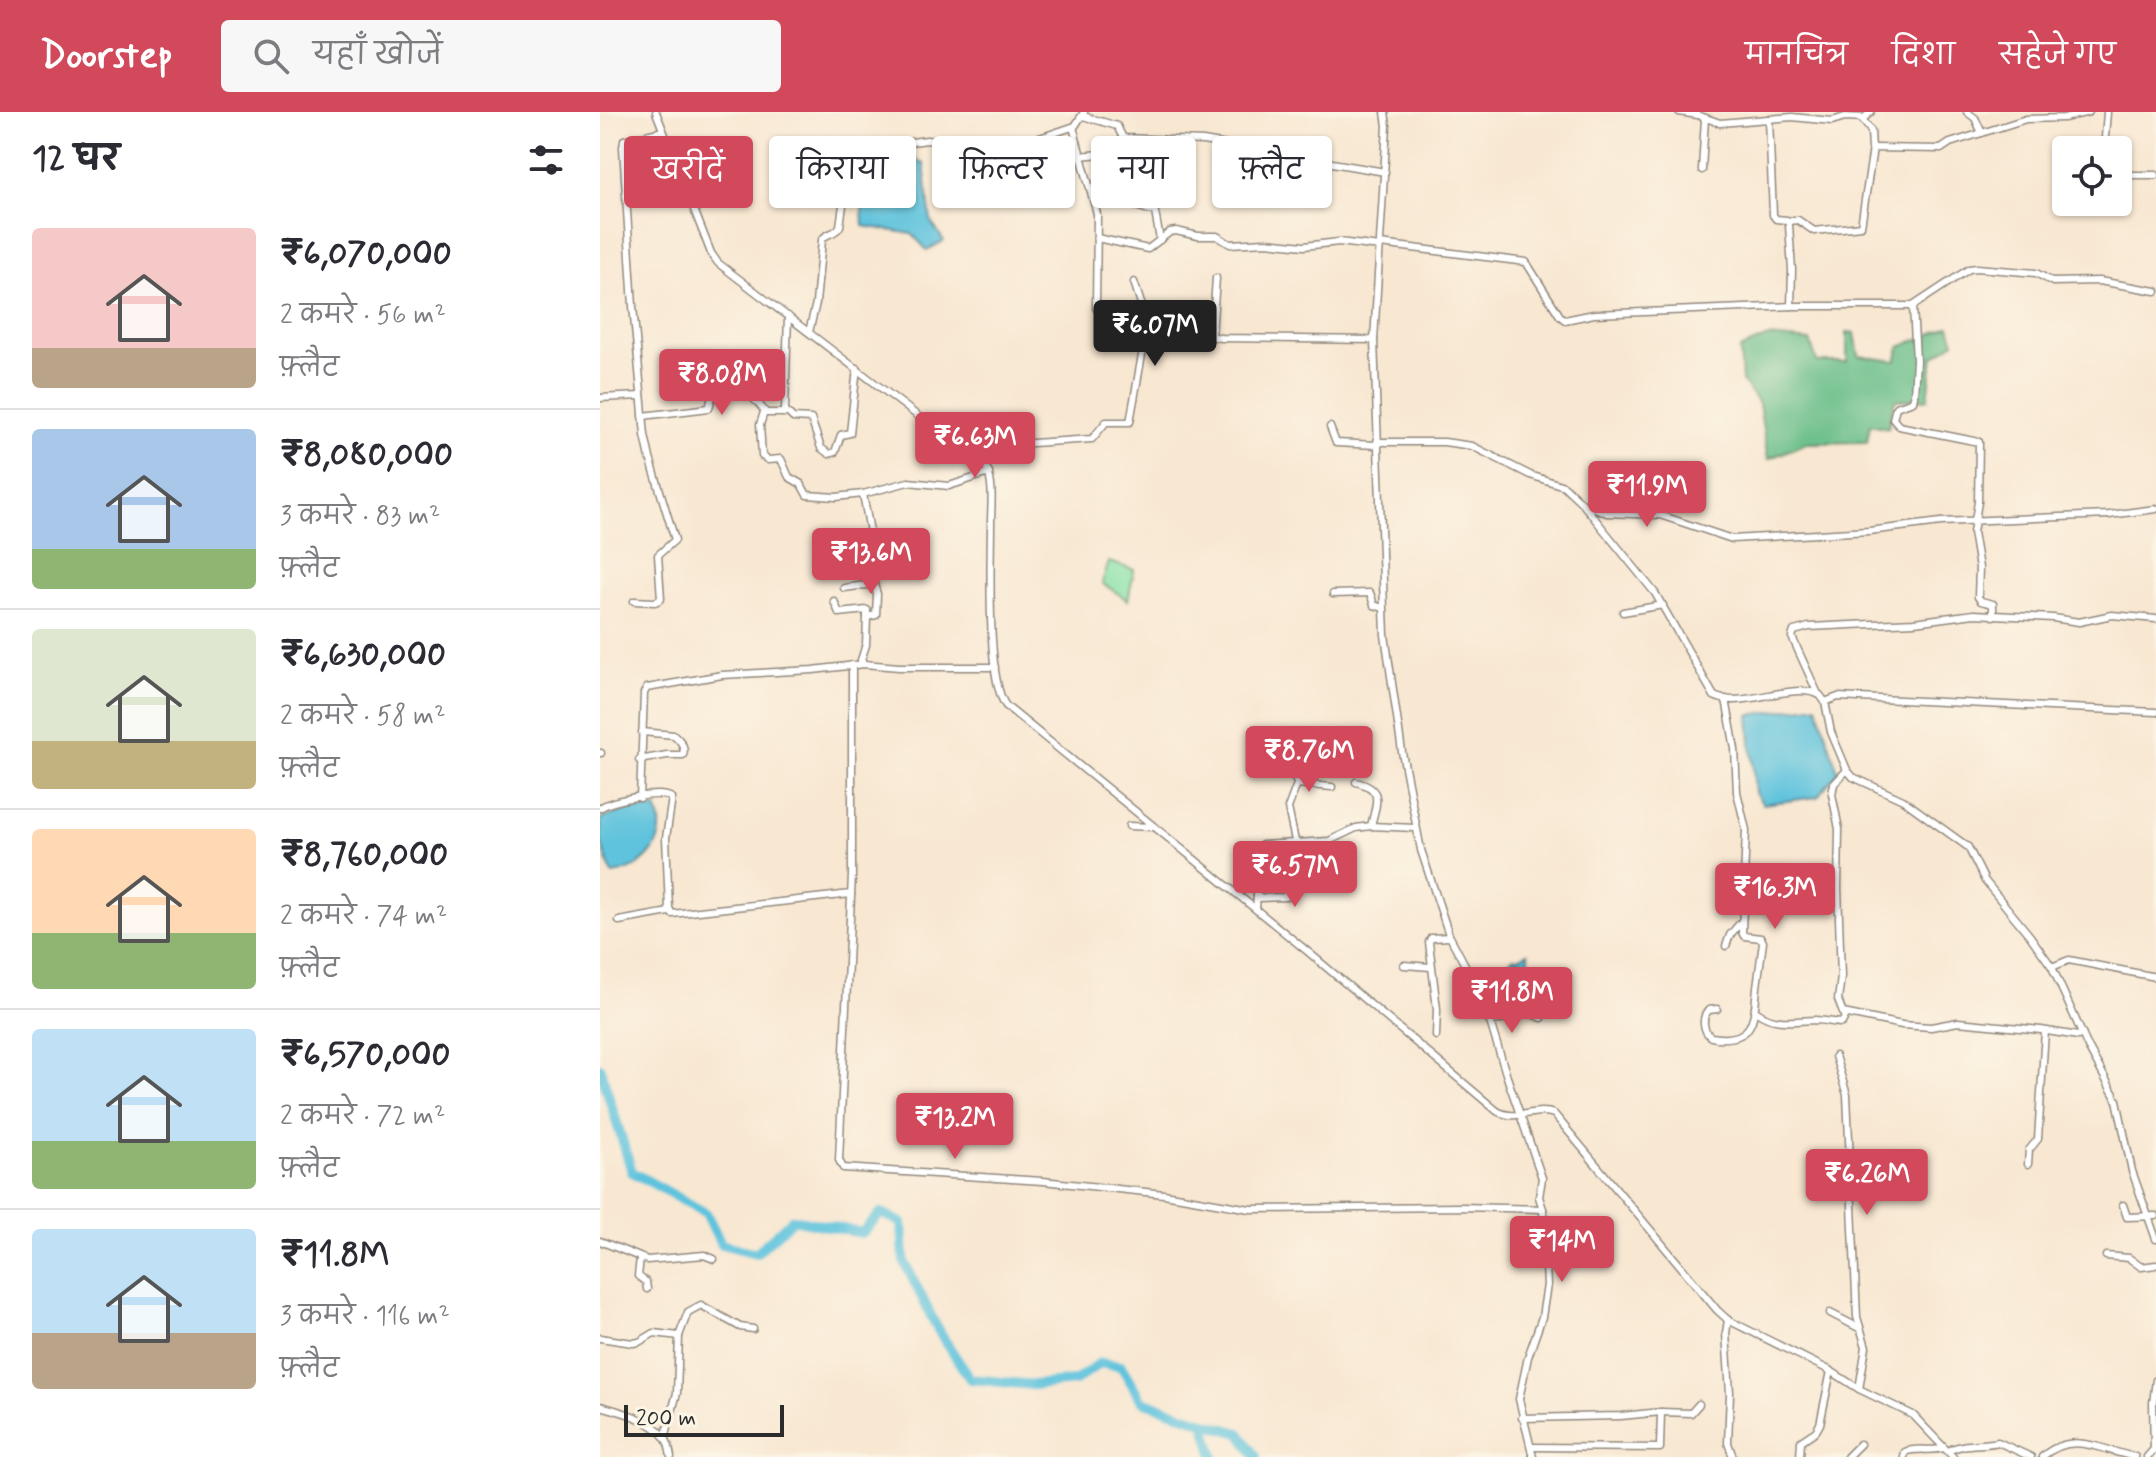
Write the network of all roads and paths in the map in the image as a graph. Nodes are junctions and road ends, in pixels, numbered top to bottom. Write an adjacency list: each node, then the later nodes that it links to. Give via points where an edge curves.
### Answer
1 (656, 112): 13 (street)
2 (1385, 112): 22 (street)
3 (1679, 112): 9 (street)
4 (1871, 112): 11 (street)
5 (1967, 112): 14 (street)
6 (2089, 112): 14 (street, via 2026,119)
7 (2107, 112): 16 (street)
8 (1083, 114): 12 (street); 15 (street, via 1115,125)
9 (1705, 118): 10 (street, via 1720,123); 21 (street)
10 (1769, 119): 11 (street); 26 (street, via 1773,215)
11 (1862, 119): 18 (street, via 1871,131)
12 (1073, 127): 20 (street); 38 (street, via 1005,149 927,140 854,148 839,228 822,240)
13 (663, 131): 36 (street, via 714,258); 42 (street, via 629,137 623,143)
14 (1982, 133): 18 (street, via 1941,149)
15 (1121, 136)
16 (2105, 136)
17 (1196, 141): 22 (street)
18 (1872, 149): 26 (street, via 1861,226 1814,231 1798,220)
19 (1091, 155): 20 (street)
20 (1079, 156): 27 (street, via 1097,214)
21 (1702, 170)
22 (1385, 172): 29 (street)
23 (2132, 175): 24 (street)
24 (2156, 175)
25 (1142, 208): 28 (street, via 1155,212)
26 (1788, 221): 33 (street)
27 (1097, 238): 28 (street, via 1148,249); 35 (street)
28 (1160, 240): 29 (street, via 1176,231 1217,236 1230,244)
29 (1380, 246): 33 (street, via 1526,262 1565,320 1594,314); 40 (street)
30 (1216, 278): 39 (street)
31 (1134, 282): 37 (street)
32 (2156, 291): 34 (street, via 1977,268)
33 (1791, 306): 34 (street)
34 (1913, 306): 54 (street, via 1914,396 1896,407 1893,419 1899,426 1979,442)
35 (1096, 308)
36 (788, 316): 38 (street); 45 (street)
37 (1148, 325): 39 (street); 49 (street, via 1130,422 1106,422 1090,440)
38 (810, 329): 41 (street)
39 (1212, 336): 40 (street)
40 (1374, 340): 48 (street)
41 (857, 368): 45 (street, via 850,433 841,435 834,453 821,449 811,419); 49 (street)
42 (641, 396): 43 (street); 46 (street)
43 (600, 398)
44 (764, 412): 45 (street); 46 (street, via 756,398 735,391 712,397 709,408); 51 (street, via 762,456 781,459 789,477 808,496)
45 (786, 413)
46 (643, 416): 58 (street, via 675,540 658,555 661,599)
47 (1330, 427): 48 (street, via 1336,443)
48 (1377, 443): 52 (street, via 1472,446 1530,475 1560,483); 61 (street)
49 (969, 451): 50 (street)
50 (989, 473): 51 (street, via 949,486 908,482); 68 (street)
51 (863, 494): 55 (street)
52 (1582, 503): 54 (street, via 1607,513 1660,515 1724,538); 60 (street)
53 (2156, 509): 54 (street)
54 (1973, 520): 63 (street, via 1978,597 1993,604)
55 (874, 584): 56 (street); 64 (street, via 876,615)
56 (844, 588)
57 (1333, 594): 61 (street, via 1370,593 1374,605)
58 (634, 601)
59 (834, 601): 64 (street, via 841,614 867,610)
60 (1663, 605): 62 (street); 70 (street, via 1709,689)
61 (1383, 608): 85 (street)
62 (1623, 612)
63 (1993, 616): 65 (street, via 2079,622 2112,615); 69 (street, via 1794,631 1792,637)
64 (867, 617): 66 (street)
65 (2156, 619)
66 (864, 664): 67 (street); 68 (street)
67 (852, 665): 73 (street, via 722,675 650,687 644,693); 88 (street)
68 (995, 667): 84 (street, via 1006,706)
69 (1818, 694): 70 (street); 71 (street)
70 (1726, 699): 92 (street, via 1746,830)
71 (1825, 702): 72 (street, via 1838,697); 76 (street)
72 (2156, 712)
73 (642, 732): 75 (street); 75 (street, via 674,735 684,753)
74 (1317, 750): 78 (street, via 1288,755)
75 (639, 760): 80 (street)
76 (1847, 770): 97 (street, via 1903,800 1968,847 1985,881); 101 (street, via 1832,794 1839,829 1838,1000)
77 (1356, 782): 83 (street, via 1375,791)
78 (1297, 784): 79 (street); 86 (street, via 1288,808)
79 (1332, 787)
80 (640, 798): 81 (street); 90 (street, via 662,794 673,802 666,838)
81 (600, 808)
82 (1129, 826): 84 (street)
83 (1371, 826): 85 (street); 86 (street, via 1329,841)
84 (1155, 827): 89 (street)
85 (1415, 828): 93 (street)
86 (1295, 841): 89 (street, via 1261,846)
87 (1286, 873): 89 (street, via 1286,897)
88 (851, 894): 90 (street); 111 (street, via 839,1160 845,1169 1043,1181 1250,1209)
89 (1257, 904): 108 (street, via 1497,1111)
90 (669, 912): 91 (street)
91 (619, 921)
92 (1741, 921): 94 (street); 100 (street, via 1742,935 1763,942)
93 (1449, 937): 96 (street, via 1430,939); 103 (street, via 1478,988)
94 (1726, 946)
95 (1404, 965): 96 (street)
96 (1431, 967): 106 (street)
97 (2053, 967): 98 (street, via 2069,960); 105 (street)
98 (2156, 977)
99 (1717, 1009): 100 (street, via 1707,1011 1704,1021 1706,1033 1715,1038 1746,1032)
100 (1757, 1012): 101 (street, via 1783,1022 1842,1023)
101 (1846, 1015): 104 (street, via 1911,1026 1958,1022)
102 (1542, 1018): 103 (street, via 1519,1009 1511,1019)
103 (1489, 1021): 108 (street)
104 (2045, 1031): 105 (street); 109 (street, via 2038,1139 2029,1150)
105 (2082, 1033): 112 (street, via 2117,1100 2132,1171)
106 (1436, 1036)
107 (1835, 1056): 125 (street, via 1847,1095)
108 (1519, 1113): 111 (street, via 1541,1172); 123 (street, via 1554,1114)
109 (2028, 1164)
110 (2123, 1205): 112 (street, via 2127,1217)
111 (1543, 1209): 134 (street, via 1547,1285 1520,1390)
112 (2152, 1215): 113 (street)
113 (2156, 1239)
114 (600, 1241): 115 (street)
115 (610, 1246): 116 (street); 117 (street)
116 (600, 1251)
117 (634, 1255): 119 (street, via 653,1260 704,1255); 121 (street)
118 (2106, 1256): 120 (street, via 2129,1258 2141,1267)
119 (714, 1259)
120 (2156, 1265)
121 (647, 1289)
122 (1830, 1313): 125 (street)
123 (1728, 1320): 128 (street); 142 (street, via 1728,1443)
124 (753, 1329): 126 (street, via 701,1305 688,1312)
125 (1861, 1329): 130 (street, via 1866,1347)
126 (679, 1336): 127 (street, via 654,1333 633,1343); 135 (street, via 677,1393)
127 (600, 1338)
128 (1831, 1371): 130 (street); 143 (street, via 1818,1428 1801,1441)
129 (2156, 1380): 149 (street, via 2154,1449)
130 (1860, 1385): 138 (street, via 1913,1415)
131 (1699, 1404): 133 (street, via 1693,1413)
132 (600, 1406): 135 (street, via 646,1422)
133 (1661, 1412): 134 (street); 139 (street, via 1662,1446)
134 (1522, 1418): 137 (street)
135 (665, 1438): 140 (street)
136 (1860, 1444): 144 (street)
137 (1532, 1447): 139 (street); 141 (street)
138 (1950, 1451): 145 (street, via 1910,1450); 146 (street, via 1998,1442)
139 (1653, 1453)
140 (671, 1457)
141 (1533, 1457)
142 (1733, 1457)
143 (1800, 1457)
144 (1847, 1457)
145 (1904, 1457)
146 (2031, 1457)
147 (2042, 1457): 148 (street, via 2069,1442)
148 (2135, 1457)
149 (2147, 1457)

